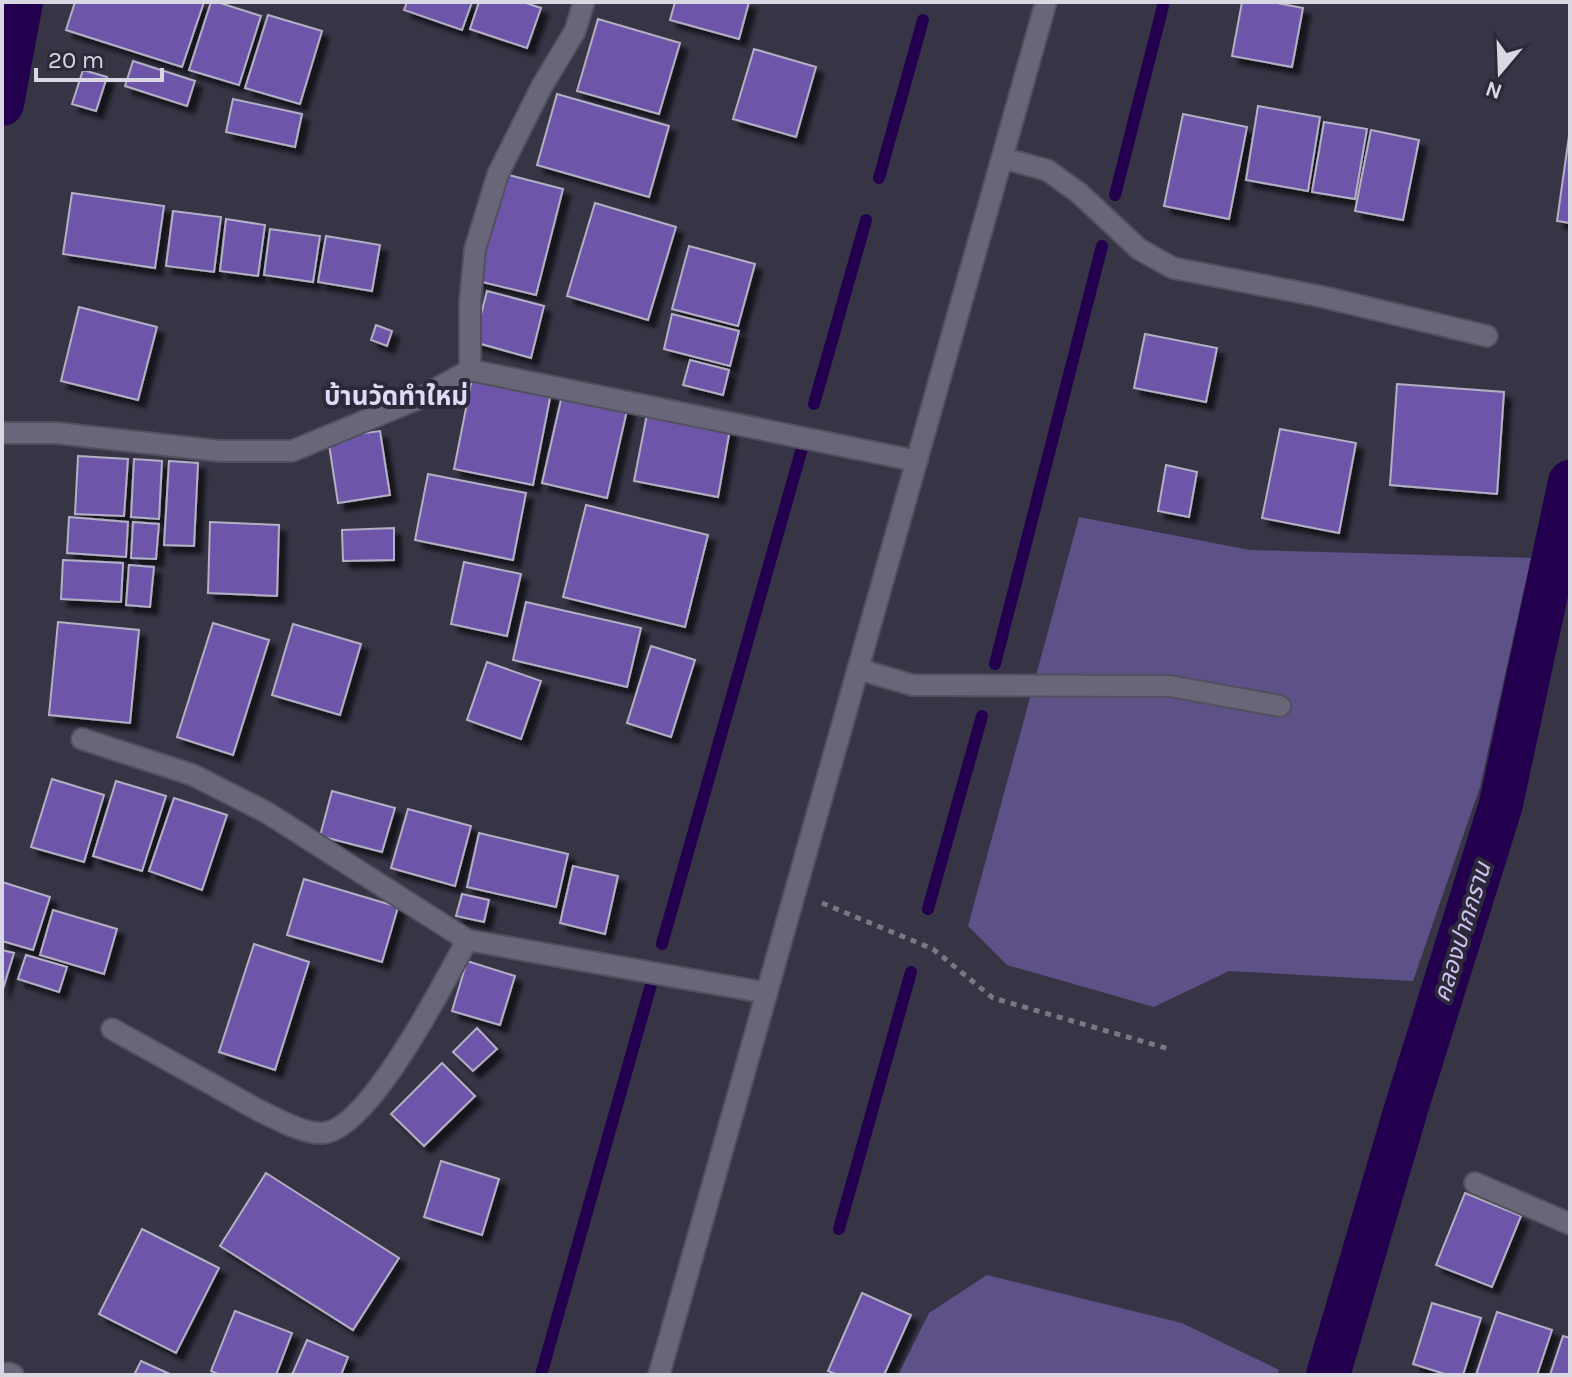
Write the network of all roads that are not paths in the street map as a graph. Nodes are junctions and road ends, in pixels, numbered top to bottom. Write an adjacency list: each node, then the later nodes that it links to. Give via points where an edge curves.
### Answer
1 (584, 2): 5 (street, via 575,31 498,174 475,249)
2 (1046, 2): 3 (street)
3 (1002, 158): 4 (street, via 1047,170 1139,249 1173,268); 7 (street)
4 (1487, 336)
5 (470, 370): 6 (street, via 420,398 292,451 220,451 56,433); 7 (street)
6 (2, 433)
7 (917, 461): 8 (street)
8 (858, 669): 9 (street, via 912,685 1170,686); 12 (street)
9 (1280, 706)
10 (82, 739): 11 (street, via 193,775 266,812)
11 (467, 940): 12 (street); 13 (street, via 382,1083 347,1122 325,1133 306,1131 260,1111)
12 (767, 993): 16 (street)
13 (112, 1029)
14 (1475, 1183): 15 (street)
15 (1570, 1224)
16 (659, 1375)

